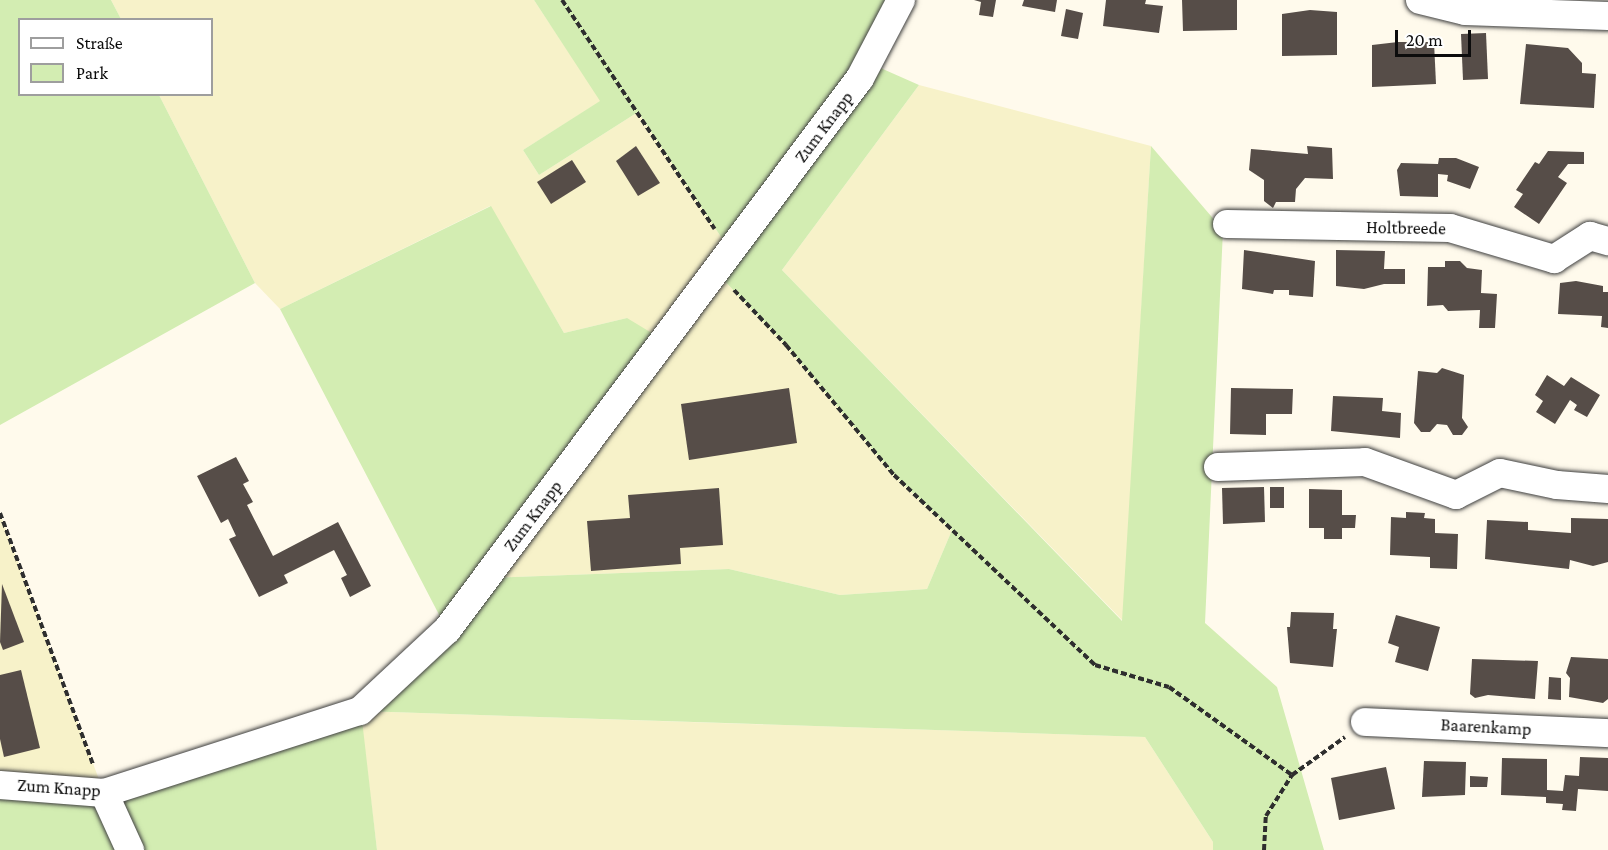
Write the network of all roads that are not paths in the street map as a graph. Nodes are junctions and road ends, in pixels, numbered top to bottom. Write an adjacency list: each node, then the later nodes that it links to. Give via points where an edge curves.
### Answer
1 (901, 0): 11 (street, Zum Knapp, via 860,78 447,630 360,711)
2 (1420, 0): 3 (street, via 1466,12)
3 (1608, 15)
4 (1227, 224): 5 (street, Holtbreede, via 1450,228 1554,259 1590,236)
5 (1608, 241)
6 (1218, 467): 7 (street, via 1365,462 1456,495 1500,473 1557,485)
7 (1608, 489)
8 (1365, 722): 9 (street, Baarenkamp)
9 (1608, 733)
10 (0, 785): 11 (street, Zum Knapp)
11 (104, 793): 12 (street)
12 (130, 850)

